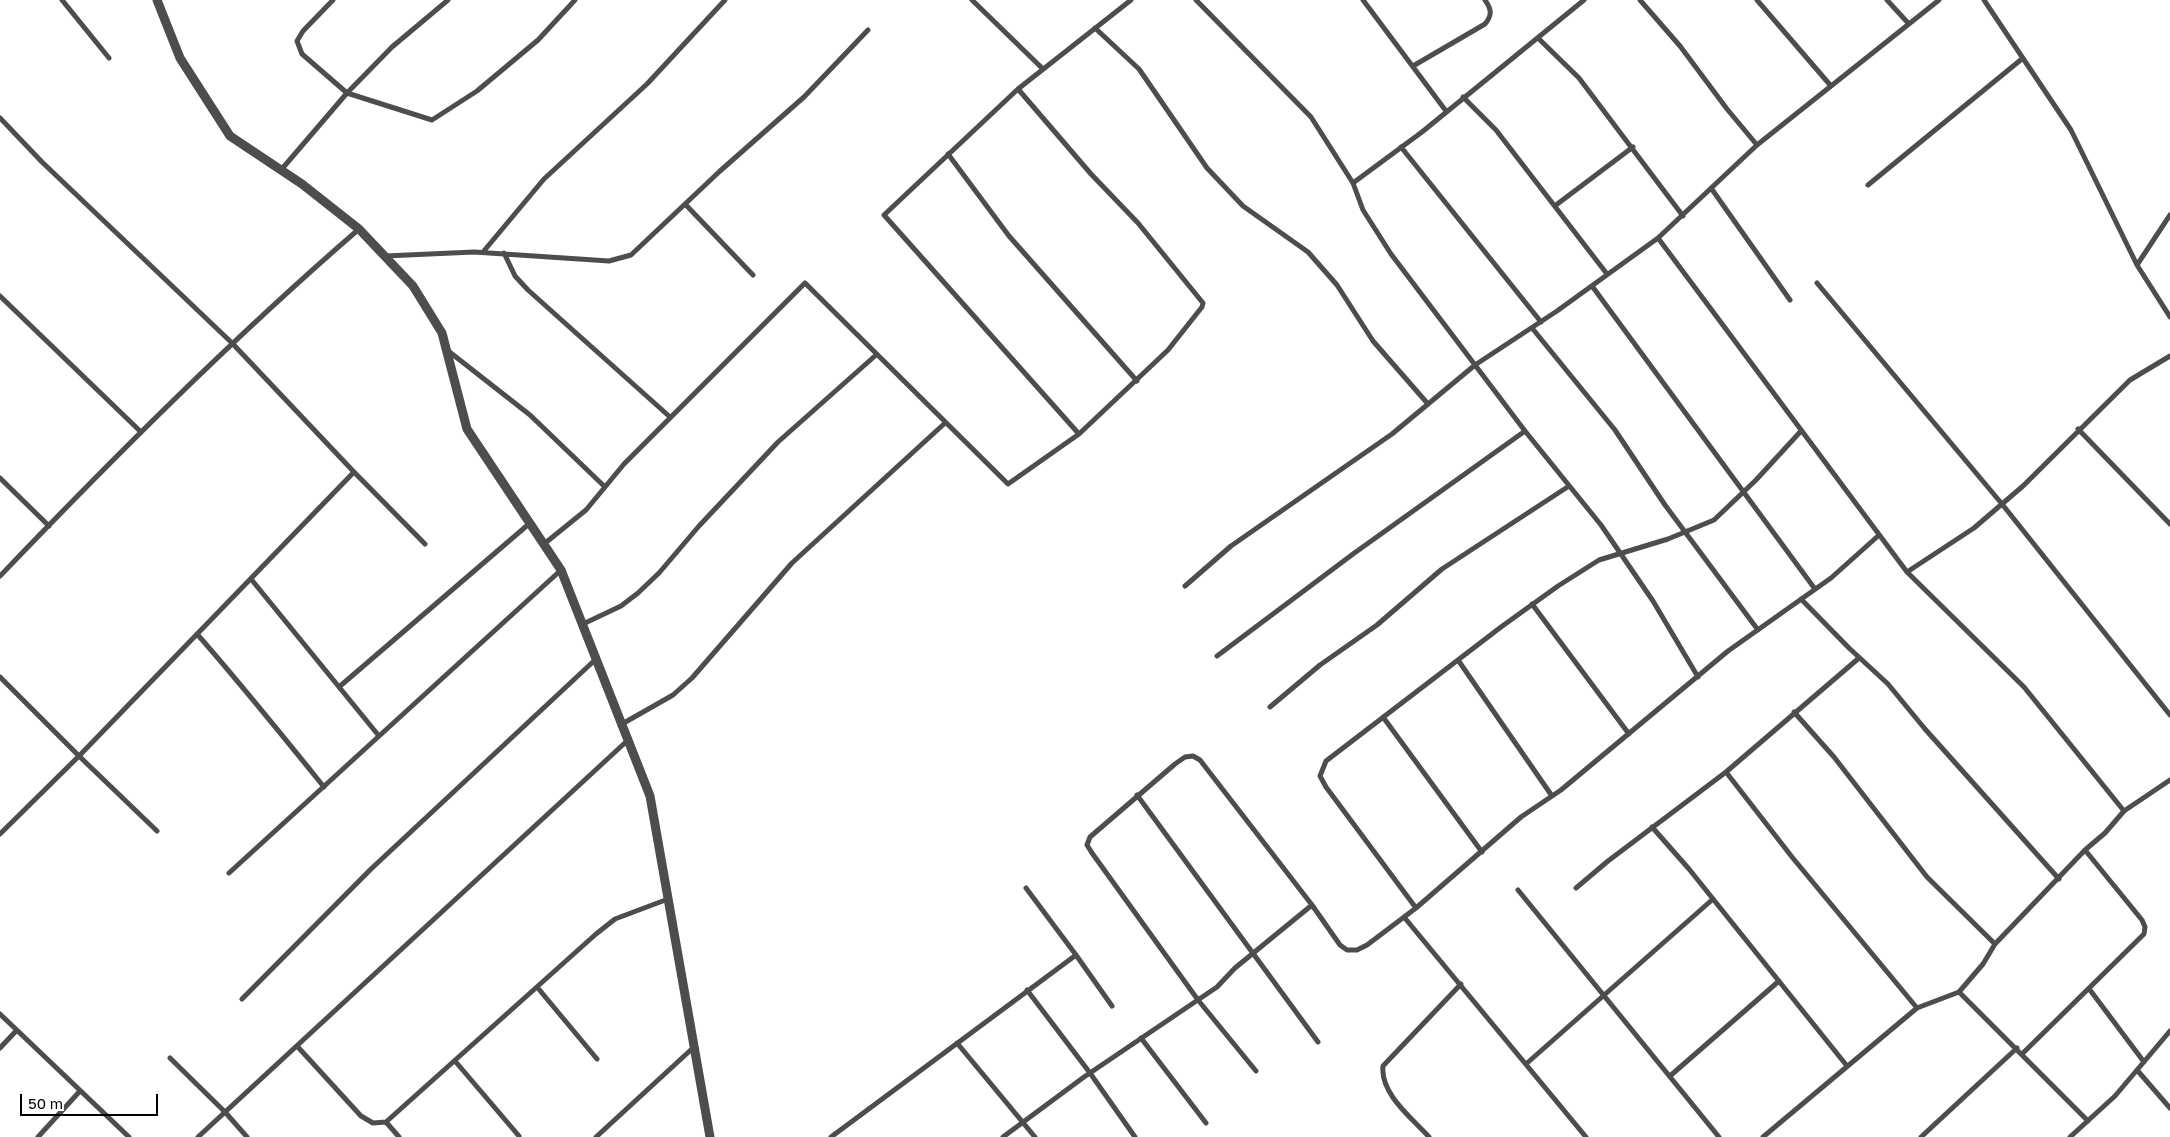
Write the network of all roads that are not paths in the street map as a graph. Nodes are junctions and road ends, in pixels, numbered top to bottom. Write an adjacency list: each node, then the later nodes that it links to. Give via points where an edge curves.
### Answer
1 (62, 0): 22 (street)
2 (157, 0): 36 (street, via 180,58 230,136)
3 (333, 0): 28 (street, via 303,30 297,42 302,54)
4 (448, 0): 28 (street, via 392,47)
5 (575, 0): 28 (street, via 538,40 477,90 432,120)
6 (725, 0): 46 (street, via 647,84 544,180)
7 (972, 0): 25 (street)
8 (1131, 0): 19 (street)
9 (1196, 0): 37 (street, via 1311,117)
10 (1363, 0): 24 (street)
11 (1485, 0): 24 (street, via 1491,9 1484,24)
12 (1584, 0): 21 (street)
13 (1640, 0): 32 (street)
14 (1757, 0): 26 (street)
15 (1887, 0): 18 (street)
16 (1939, 0): 18 (street)
17 (1984, 0): 23 (street)
18 (1909, 24): 26 (street)
19 (1095, 28): 25 (street); 65 (street, via 1139,69 1207,168 1244,206 1308,252 1320,265 1337,285 1373,341)
20 (868, 30): 40 (street, via 804,97)
21 (1538, 38): 29 (street); 34 (street, via 1579,78)
22 (109, 58)
23 (2023, 58): 38 (street); 49 (street, via 2071,130)
24 (1413, 66): 30 (street)
25 (1043, 69): 27 (street)
26 (1831, 86): 32 (street)
27 (1018, 89): 35 (street); 64 (street, via 1138,223 1203,303 1168,350)
28 (348, 93): 36 (street)
29 (1463, 97): 30 (street); 41 (street, via 1496,130)
30 (1446, 111): 33 (street)
31 (0, 118): 59 (street)
32 (1758, 145): 39 (street)
33 (1401, 147): 37 (street); 57 (street)
34 (1633, 147): 41 (street); 43 (street)
35 (948, 154): 64 (street, via 1009,236); 72 (street, via 884,215)
36 (281, 170): 44 (street)
37 (1353, 183): 63 (street, via 1363,210 1391,254)
38 (1868, 185)
39 (1711, 188): 43 (street); 55 (street)
40 (684, 204): 47 (street, via 631,255 620,259 609,261); 51 (street)
41 (1556, 205): 50 (street)
42 (2170, 215): 49 (street)
43 (1683, 216): 45 (street)
44 (359, 229): 48 (street); 59 (street)
45 (1658, 238): 50 (street); 70 (street)
46 (483, 252): 47 (street); 48 (street)
47 (504, 253): 66 (street, via 515,276 528,290)
48 (385, 256): 60 (street, via 413,286 442,333)
49 (2137, 265): 56 (street)
50 (1607, 274): 53 (street)
51 (753, 275)
52 (1817, 283): 78 (street)
53 (1592, 286): 57 (street); 77 (street)
54 (0, 296): 71 (street)
55 (1790, 300)
56 (2170, 317)
57 (1540, 322): 58 (street)
58 (1532, 328): 63 (street); 82 (street, via 1616,430)
59 (232, 343): 71 (street); 73 (street)
60 (446, 349): 76 (street, via 530,415); 79 (street, via 467,429)
61 (876, 355): 66 (street, via 805,283); 67 (street); 95 (street, via 778,442 638,593 621,606)
62 (2170, 356): 68 (street, via 2130,380)
63 (1475, 365): 65 (street); 69 (street)
64 (1136, 381): 72 (street)
65 (1428, 404): 91 (street, via 1392,434 1230,546)
66 (670, 417): 76 (street)
67 (945, 423): 72 (street, via 1008,484); 109 (street, via 792,563 692,678 673,695)
68 (2078, 429): 78 (street); 80 (street)
69 (1525, 431): 75 (street); 98 (street)
70 (1801, 431): 77 (street); 83 (street, via 1815,445)
71 (141, 432): 81 (street)
72 (1079, 434)
73 (354, 472): 84 (street); 90 (street)
74 (0, 478): 81 (street)
75 (1569, 486): 86 (street); 105 (street, via 1442,569 1377,625 1320,665)
76 (605, 487): 85 (street, via 586,510)
77 (1742, 493): 82 (street, via 1714,520); 92 (street)
78 (2002, 504): 88 (street, via 1974,528); 107 (street)
79 (530, 523): 85 (street); 104 (street)
80 (2170, 524)
81 (49, 526): 89 (street)
82 (1686, 532): 86 (street); 96 (street)
83 (1878, 536): 88 (street); 92 (street)
84 (425, 544)
85 (544, 544): 87 (street)
86 (1620, 553): 94 (street, via 1599,560); 103 (street)
87 (561, 570): 95 (street); 111 (street)
88 (1907, 572): 119 (street, via 2024,687)
89 (0, 576)
90 (251, 578): 97 (street); 104 (street)
91 (1185, 586)
92 (1815, 589): 93 (street)
93 (1801, 599): 96 (street); 99 (street)
94 (1532, 604): 101 (street); 110 (street)
95 (582, 624): 100 (street)
96 (1758, 630): 103 (street)
97 (197, 634): 113 (street); 116 (street)
98 (1217, 656)
99 (1859, 658): 106 (street); 126 (street, via 1888,684)
100 (596, 659): 109 (street); 145 (street, via 371,869)
101 (1458, 660): 108 (street); 118 (street)
102 (0, 677): 113 (street)
103 (1698, 677): 110 (street)
104 (339, 687): 111 (street)
105 (1270, 707)
106 (1794, 712): 114 (street); 135 (street, via 1846,772 1927,877)
107 (2170, 715)
108 (1383, 717): 124 (street); 133 (street, via 1326,761 1320,776)
109 (622, 724): 112 (street)
110 (1629, 734): 118 (street)
111 (379, 736): 116 (street)
112 (628, 740): 130 (street, via 650,796); 155 (street)
113 (79, 756): 121 (street); 122 (street)
114 (1726, 772): 120 (street); 148 (street)
115 (2170, 781): 119 (street)
116 (324, 787): 125 (street)
117 (1137, 796): 132 (street, via 1185,756 1200,760); 136 (street); 146 (street, via 1090,837 1088,845)
118 (1552, 796): 124 (street, via 1521,817)
119 (2124, 811): 123 (street)
120 (1652, 827): 128 (street); 131 (street)
121 (157, 832)
122 (0, 834)
123 (2085, 850): 126 (street); 142 (street, via 2145,927 2140,940)
124 (1482, 852): 133 (street)
125 (229, 873)
126 (2059, 879): 135 (street)
127 (1026, 888): 137 (street)
128 (1576, 888)
129 (1518, 890): 144 (street)
130 (668, 899): 140 (street, via 615,919); 156 (street)
131 (1712, 899): 138 (street); 144 (street)
132 (1312, 905): 134 (street, via 1347,950 1367,945); 136 (street)
133 (1416, 908): 134 (street)
134 (1404, 916): 139 (street)
135 (1994, 944): 143 (street, via 1983,964)
136 (1254, 953): 146 (street); 154 (street)
137 (1076, 955): 141 (street); 147 (street)
138 (1779, 981): 165 (street); 169 (street)
139 (1461, 984): 164 (street); 189 (street, via 1383,1066 1386,1089)
140 (537, 987): 161 (street); 162 (street)
141 (1027, 990): 153 (street); 168 (street)
142 (2090, 990): 159 (street); 163 (street)
143 (1959, 992): 148 (street); 158 (street)
144 (1605, 994): 164 (street); 169 (street)
145 (242, 999)
146 (1198, 1000): 152 (street); 167 (street)
147 (1112, 1006)
148 (1917, 1008): 165 (street)
149 (0, 1014): 150 (street)
150 (16, 1031): 157 (street); 170 (street)
151 (2170, 1031): 163 (street)
152 (1141, 1038): 168 (street); 176 (street)
153 (957, 1042): 175 (street); 185 (street)
154 (1318, 1042)
155 (296, 1046): 172 (street); 174 (street, via 362,1116 373,1123)
156 (694, 1046): 183 (street); 184 (street)
157 (0, 1048)
158 (2017, 1048): 159 (street); 193 (street)
159 (2022, 1054): 173 (street)
160 (170, 1058): 172 (street)
161 (597, 1059)
162 (455, 1061): 174 (street); 177 (street)
163 (2144, 1062): 166 (street)
164 (1526, 1064): 190 (street)
165 (1847, 1066): 192 (street)
166 (2137, 1070): 171 (street); 173 (street)
167 (1256, 1071)
168 (1090, 1073): 175 (street); 188 (street)
169 (1670, 1076): 191 (street)
170 (80, 1091): 178 (street); 179 (street)
171 (2170, 1108)
172 (225, 1112): 180 (street); 181 (street)
173 (2088, 1120): 194 (street)
174 (386, 1122): 182 (street)
175 (1023, 1122): 186 (street); 187 (street)
176 (1206, 1123)
177 (518, 1136)
178 (38, 1137)
179 (129, 1137)
180 (198, 1137)
181 (247, 1137)
182 (398, 1137)
183 (596, 1137)
184 (710, 1137)
185 (831, 1137)
186 (1004, 1137)
187 (1035, 1137)
188 (1135, 1137)
189 (1429, 1137)
190 (1586, 1137)
191 (1719, 1137)
192 (1763, 1137)
193 (1921, 1137)
194 (2070, 1137)

